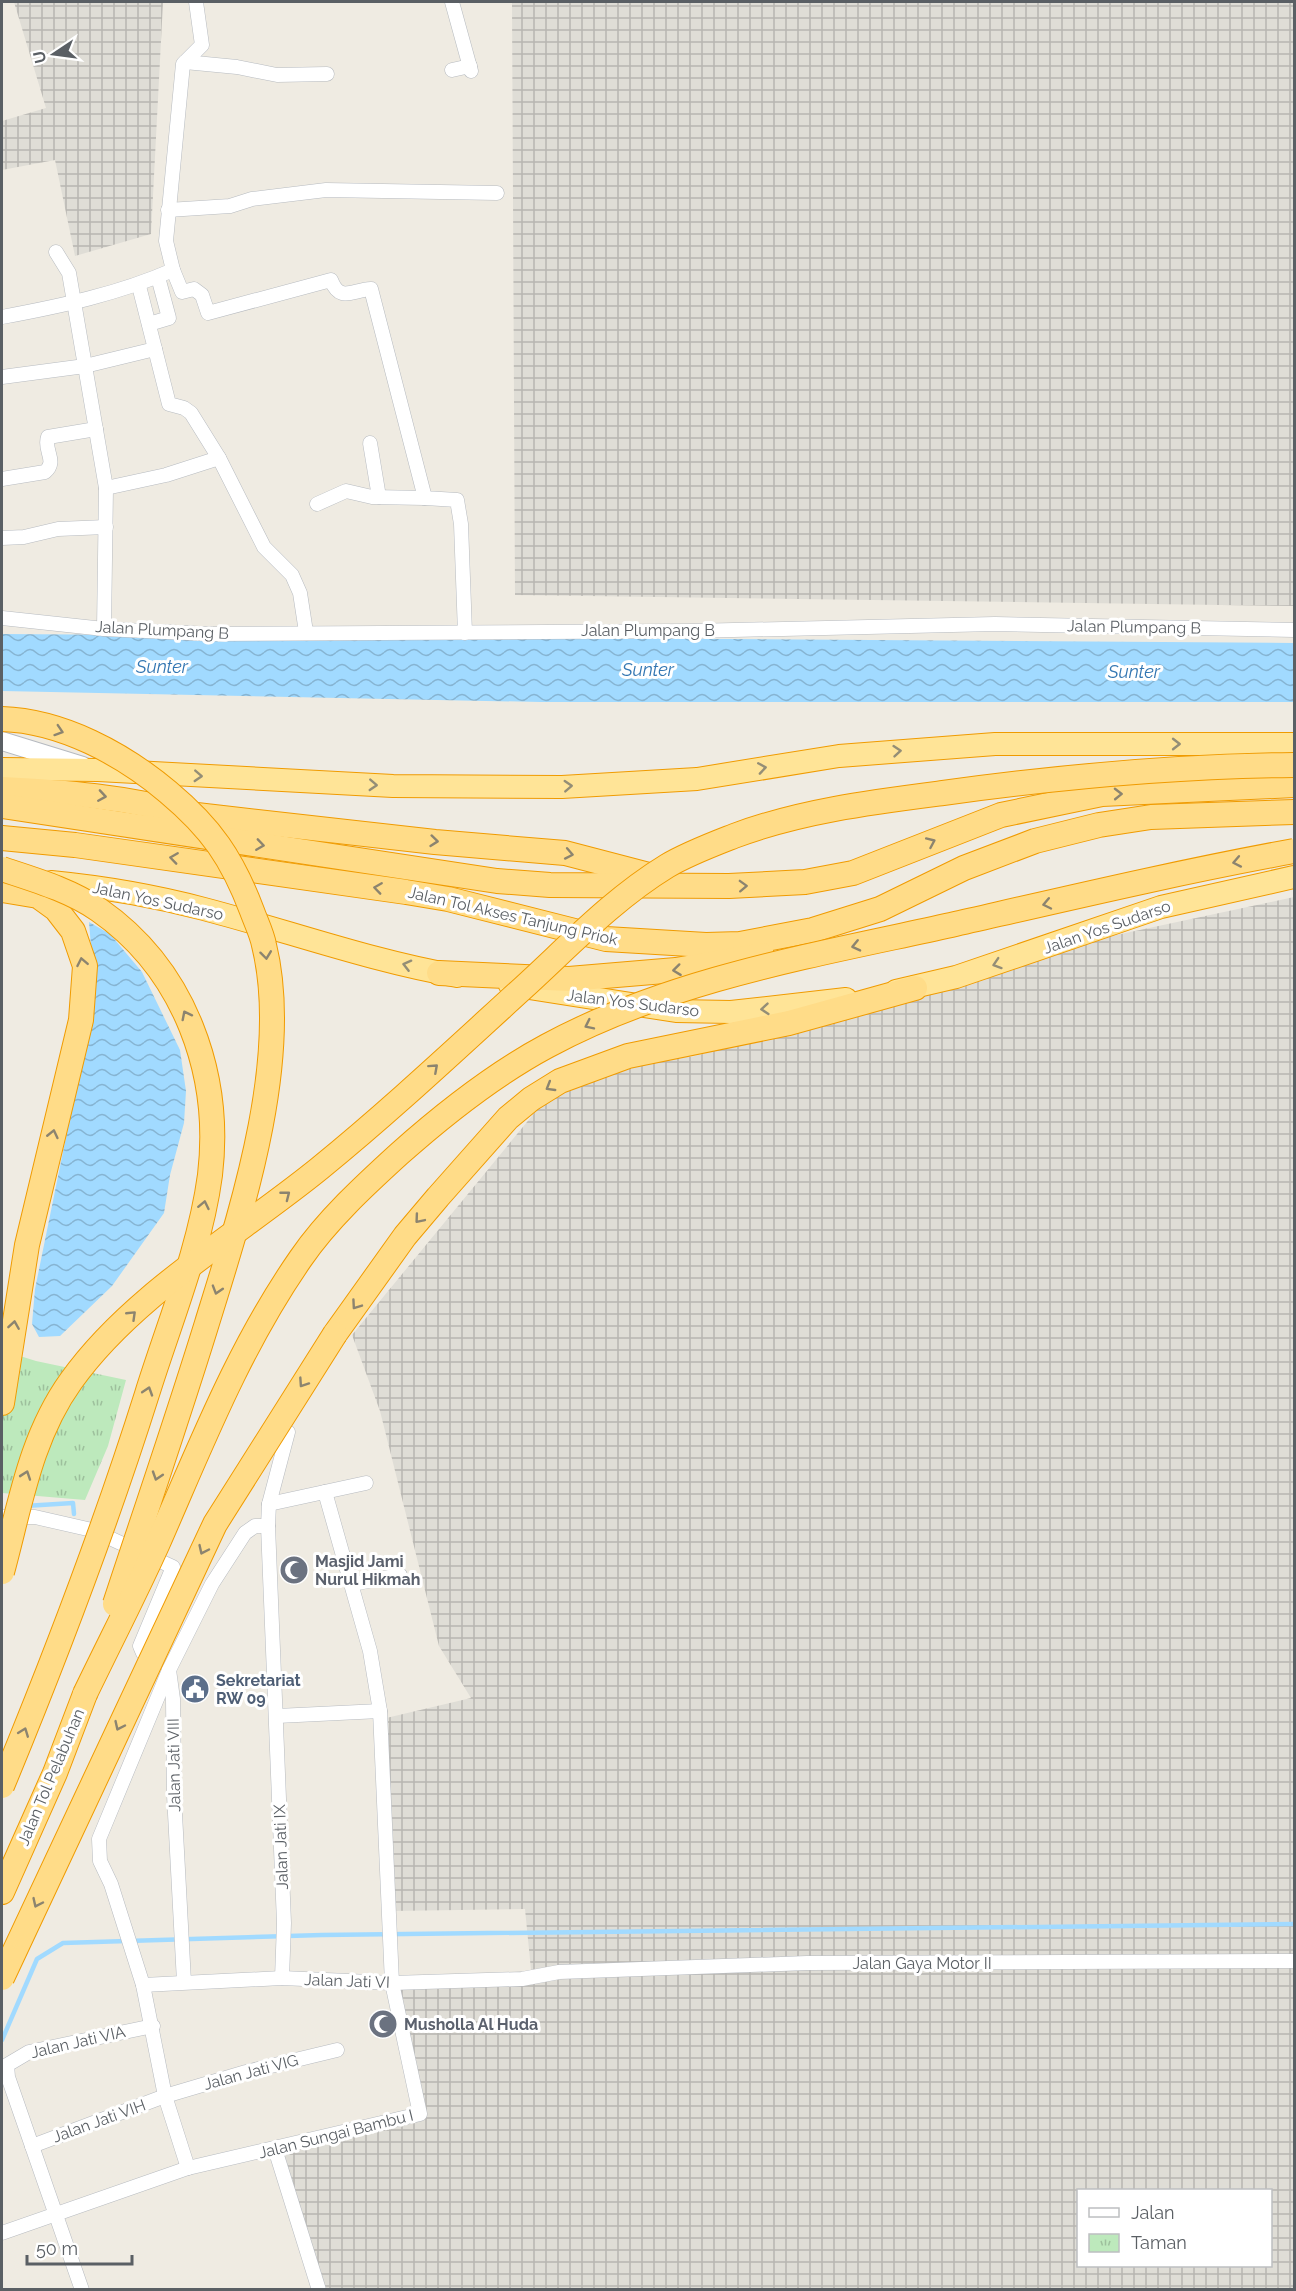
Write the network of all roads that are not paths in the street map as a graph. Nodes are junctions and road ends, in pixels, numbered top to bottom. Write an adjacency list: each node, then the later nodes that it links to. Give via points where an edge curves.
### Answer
1 (196, 2): 3 (street, via 203,40 199,50)
2 (452, 2): 4 (street, via 471,68)
3 (185, 62): 5 (street, via 277,75); 7 (street)
4 (452, 70)
5 (327, 74)
6 (497, 193): 7 (street, via 326,190 252,199 230,206)
7 (168, 210): 9 (street, via 166,241)
8 (56, 252): 12 (street, via 69,273)
9 (173, 270): 10 (street); 24 (street, via 182,292 194,289 202,295 208,313 331,280 335,291 342,294 371,289)
10 (158, 277): 11 (street); 14 (street, via 169,318)
11 (139, 286): 12 (street); 14 (street)
12 (75, 303): 13 (street); 16 (street)
13 (2, 317)
14 (149, 324): 15 (street)
15 (155, 350): 16 (street); 20 (street, via 170,404 191,413)
16 (85, 366): 17 (street); 18 (street)
17 (2, 378)
18 (96, 429): 21 (street, via 48,437 51,467 45,472); 22 (street)
19 (370, 443): 23 (street)
20 (219, 458): 22 (street); 31 (street, via 264,547 292,575 300,593)
21 (2, 479)
22 (106, 488): 26 (street)
23 (380, 497): 24 (street); 25 (street, via 346,491)
24 (425, 498): 32 (street, via 457,500)
25 (317, 504)
26 (106, 527): 27 (street, via 58,529); 29 (street)
27 (2, 538)
28 (2, 618): 29 (street, Jalan Plumpang B)
29 (104, 629): 31 (street, Jalan Plumpang B, via 209,634)
30 (1294, 630): 32 (street, Jalan Plumpang B, via 995,624)
31 (306, 632): 32 (street, Jalan Plumpang B)
32 (465, 633)
33 (2, 719): 66 (highway, one-way to 66, bridge, via 58,730 109,750 157,782 199,818 223,848 240,880 264,945 269,980 271,1017 260,1136 188,1382)
34 (2, 741): 38 (main road)
35 (1294, 744): 38 (highway, one-way to 35, via 393,786 562,786 697,778 839,756 995,744)
36 (1294, 765): 61 (highway, one-way to 36, bridge, via 37,1444 70,1382 89,1357 154,1294 319,1169 612,907 670,864 737,835 772,825 902,798 1133,772)
37 (2, 769): 38 (highway)
38 (98, 770)
39 (1294, 785): 48 (highway, Jalan Tol Akses Tanjung Priok, one-way to 39, via 766,885 849,874 1001,815 1102,794)
40 (2, 789): 48 (highway, one-way to 48, via 82,793 188,814 565,853)
41 (2, 806): 48 (highway, Jalan Tol Akses Tanjung Priok, one-way to 48, via 497,881)
42 (1294, 812): 50 (highway, Jalan Tol Akses Tanjung Priok, via 1151,816 1089,827 1035,841 964,868 880,909)
43 (2, 838): 50 (highway, Jalan Tol Akses Tanjung Priok, one-way to 43, via 756,942 706,945 606,939 448,899 75,844)
44 (1294, 851): 66 (highway, one-way to 66, bridge, via 966,921 712,981 599,1020 493,1079 444,1114 377,1174 304,1254 274,1299 221,1395 156,1548)
45 (2, 869): 69 (highway, one-way to 45, bridge, via 87,1570 138,1422 197,1235 213,1146 211,1097 203,1055 186,1014 165,979 139,945 99,910 54,887)
46 (1294, 877): 52 (highway, Jalan Yos Sudarso, one-way to 52, via 1161,907 1044,949)
47 (2, 880): 51 (highway, Jalan Yos Sudarso, one-way to 47, via 203,908 99,888)
48 (684, 885)
49 (2, 890): 53 (highway, one-way to 49, via 27,1245 81,1020 85,966 73,931 56,909 38,896)
50 (813, 930): 51 (highway, one-way to 51, via 766,954 676,970 548,980)
51 (439, 973): 52 (highway, Jalan Yos Sudarso, one-way to 51, via 731,1012 676,1011)
52 (915, 988): 73 (highway, one-way to 73, bridge, via 789,1023 628,1056 560,1081 508,1118 418,1220 377,1276 297,1392 215,1524)
53 (2, 1403)
54 (288, 1432): 57 (street, Jalan Jati IX)
55 (366, 1483): 56 (street)
56 (325, 1492): 57 (street); 64 (street, Jalan Sungai Bambu I)
57 (269, 1504): 59 (street, Jalan Jati IX)
58 (2, 1517): 60 (street, via 35,1517 92,1530)
59 (268, 1526): 63 (street, via 255,1526 245,1533); 68 (street, Jalan Jati IX)
60 (173, 1567): 63 (street); 65 (street, via 140,1646 143,1653)
61 (2, 1572)
62 (400, 1575): 64 (street)
63 (212, 1584): 65 (street)
64 (352, 1584): 67 (street, Jalan Sungai Bambu I, via 370,1651)
65 (169, 1670): 75 (street, Jalan Jati VIII); 77 (street, via 99,1839 100,1861)
66 (85, 1694): 70 (highway, Jalan Tol Pelabuhan)
67 (380, 1711): 68 (street); 76 (street, Jalan Sungai Bambu I)
68 (277, 1716): 74 (street, Jalan Jati IX, via 284,1923)
69 (2, 1786)
70 (2, 1892)
71 (1294, 1961): 72 (street, Jalan Gaya Motor II, via 807,1963)
72 (549, 1973): 76 (street, Jalan Jati VI, via 522,1979)
73 (2, 1978)
74 (282, 1978): 75 (street, Jalan Jati VI); 76 (street, Jalan Jati VI)
75 (184, 1982): 77 (street, Jalan Jati VI)
76 (392, 1983): 82 (street, Jalan Sungai Bambu I, via 420,2114)
77 (143, 1985): 78 (street)
78 (153, 2026): 80 (street); 81 (street, Jalan Jati VIA, via 30,2052 7,2065)
79 (337, 2050): 80 (street, Jalan Jati VIG)
80 (165, 2096): 81 (street, Jalan Jati VIH); 83 (street)
81 (32, 2146): 84 (street)
82 (275, 2150): 83 (street, Jalan Sungai Bambu I); 87 (street)
83 (188, 2169): 84 (street, Jalan Sungai Bambu I)
84 (56, 2215): 85 (street, Jalan Sungai Bambu I); 86 (street)
85 (2, 2233)
86 (82, 2289)
87 (319, 2289)

